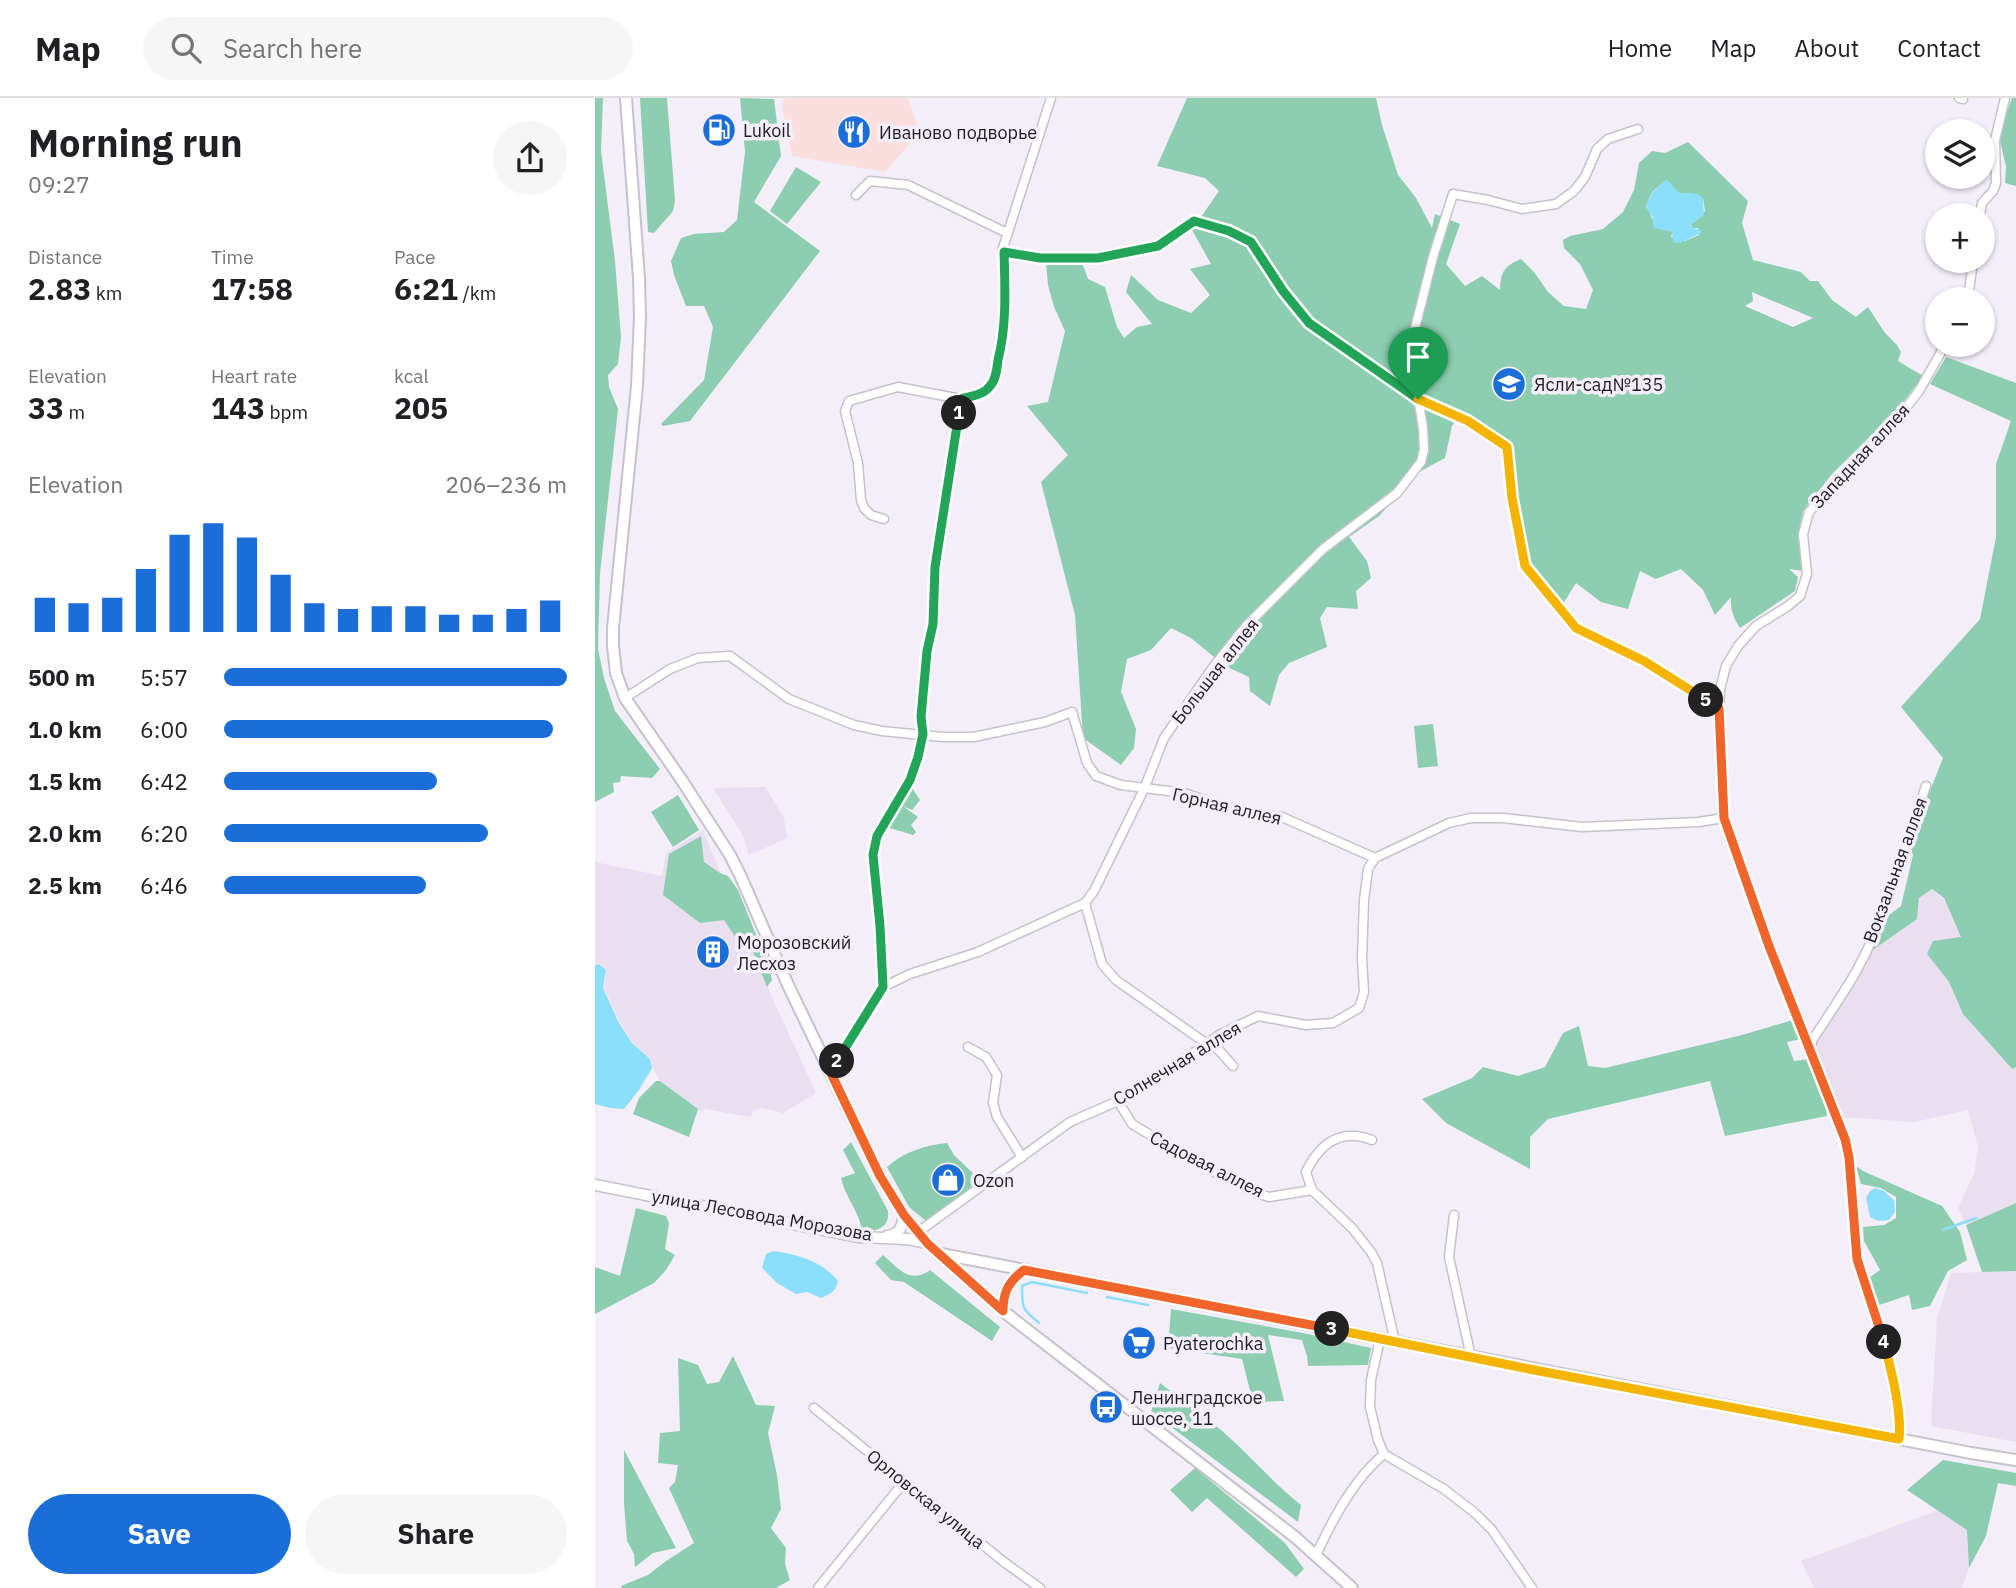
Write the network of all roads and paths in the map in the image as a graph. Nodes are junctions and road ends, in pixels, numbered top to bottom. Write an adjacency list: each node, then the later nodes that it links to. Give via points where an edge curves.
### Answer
1 (626, 98): 13 (main road, via 640,317 613,628 616,673)
2 (1051, 98): 7 (street)
3 (2005, 98): 6 (street, via 1994,140 1996,183)
4 (1638, 130): 11 (street, Большая аллея, via 1608,139 1597,149 1574,191 1556,204 1522,209 1453,194 1412,337)
5 (856, 195): 7 (street, via 870,181 908,186)
6 (1982, 203)
7 (1007, 233): 8 (street)
8 (1004, 252): 10 (street, via 1006,316 995,375 991,386 980,394); 11 (street, via 1040,258 1098,258 1158,246 1194,221 1229,231 1251,242 1309,323)
9 (1938, 357): 14 (street, Западная аллея, via 1902,413 1809,512 1803,534 1807,574 1800,596 1756,626 1738,646 1726,666)
10 (961, 399): 12 (street, via 898,387 849,401 845,411 861,499 871,515); 15 (street, via 935,567)
11 (1418, 399): 14 (street, via 1468,421 1507,447 1525,566 1576,628 1644,661); 17 (street, Большая аллея, via 1424,450 1421,462 1397,493 1323,549 1246,626 1164,738)
12 (884, 519)
13 (625, 698): 15 (street, Горная аллея, via 670,669 698,658 730,656 809,708 854,726); 26 (main road, via 730,855)
14 (1719, 708): 18 (street)
15 (923, 734): 17 (street, Горная аллея, via 974,737 1072,712 1087,763 1096,776); 21 (street, via 910,780 877,836 873,855)
16 (1926, 786): 24 (street, Вокзальная аллея, via 1886,905 1857,969)
17 (1143, 789): 19 (street, Горная аллея, via 1184,793 1220,806 1282,817); 20 (street, Большая аллея)
18 (1724, 818): 19 (street, via 1582,827 1471,818 1449,823); 24 (street)
19 (1375, 858): 22 (street, Солнечная аллея, via 1368,869 1364,900 1364,992 1359,1008 1333,1023 1306,1025 1258,1016)
20 (1085, 903): 21 (street, via 978,952); 22 (street, via 1103,964 1116,980)
21 (883, 987): 26 (street)
22 (1207, 1044): 25 (street, via 1216,1047); 27 (street, Солнечная аллея)
23 (968, 1046): 29 (street, via 986,1056 997,1075 993,1103 997,1117)
24 (1809, 1051): 44 (street, via 1845,1139 1857,1259 1888,1357 1901,1427)
25 (1233, 1066)
26 (829, 1069): 32 (main road, via 880,1176)
27 (1118, 1101): 29 (street, Солнечная аллея, via 1070,1122); 31 (street, Садовая аллея, via 1132,1124 1256,1193 1269,1197)
28 (1372, 1140): 31 (street, via 1351,1135 1328,1142 1314,1155 1306,1172)
29 (1022, 1157): 34 (street, Солнечная аллея)
30 (595, 1185): 35 (street, улица Лесовода Морозова, via 859,1237)
31 (1312, 1190): 41 (street, via 1371,1252)
32 (904, 1215): 34 (main road); 35 (street, via 902,1228)
33 (1454, 1215): 42 (street, via 1449,1257)
34 (918, 1232): 36 (main road)
35 (883, 1237): 36 (street, улица Лесовода Морозова)
36 (928, 1244): 37 (main road)
37 (940, 1254): 38 (main road); 39 (main road)
38 (1024, 1270): 39 (main road, via 1007,1288); 40 (main road)
39 (1003, 1311): 48 (main road)
40 (1380, 1339): 41 (main road); 45 (street, via 1370,1406)
41 (1395, 1342): 42 (main road)
42 (1471, 1357): 44 (main road)
43 (814, 1408): 47 (street, Орловская улица)
44 (1899, 1439): 46 (main road)
45 (1384, 1454): 48 (street, via 1361,1478); 52 (street, via 1475,1513)
46 (2016, 1460)
47 (904, 1482): 49 (street); 50 (street, Орловская улица)
48 (1315, 1555): 51 (main road)
49 (818, 1588)
50 (1040, 1588)
51 (1352, 1588)
52 (1532, 1588)

